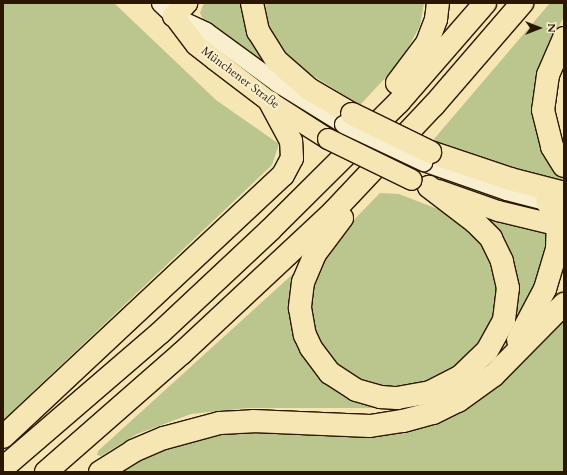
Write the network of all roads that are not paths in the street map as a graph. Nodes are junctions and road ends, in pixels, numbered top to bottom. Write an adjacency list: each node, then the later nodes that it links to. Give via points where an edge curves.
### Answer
1 (252, 3): 8 (highway, via 258,31 277,61)
2 (438, 3): 9 (highway, via 436,19 427,43 409,70 389,93)
3 (485, 3): 9 (highway, via 399,102)
4 (522, 3): 11 (highway, via 434,105)
5 (173, 7): 7 (main road, Münchener Straße, via 196,45); 8 (main road, Münchener Straße, via 277,83)
6 (564, 38): 10 (highway, via 548,75 543,110 552,147)
7 (270, 102): 12 (main road, Münchener Straße, bridge, via 328,138); 16 (highway, via 289,133 293,149 289,167 283,175)
8 (347, 119): 13 (highway, bridge, via 426,157 510,179)
9 (371, 129): 17 (highway, via 271,229 160,333)
10 (564, 166)
11 (363, 180): 12 (highway, via 338,225 310,262 303,282 300,308 305,335 324,367 351,388 381,397 415,396 451,382 470,369 487,351 504,320 508,288 497,248 484,229); 18 (highway, via 188,348)
12 (421, 183): 13 (main road, Münchener Straße, via 492,209)
13 (559, 211): 15 (highway, via 557,249 545,289)
14 (564, 304): 15 (highway)
15 (506, 365): 19 (highway, via 472,392 424,416 393,423 360,426 261,421 220,423 164,438 133,451)
16 (3, 437)
17 (3, 468)
18 (46, 472)
19 (100, 472)

